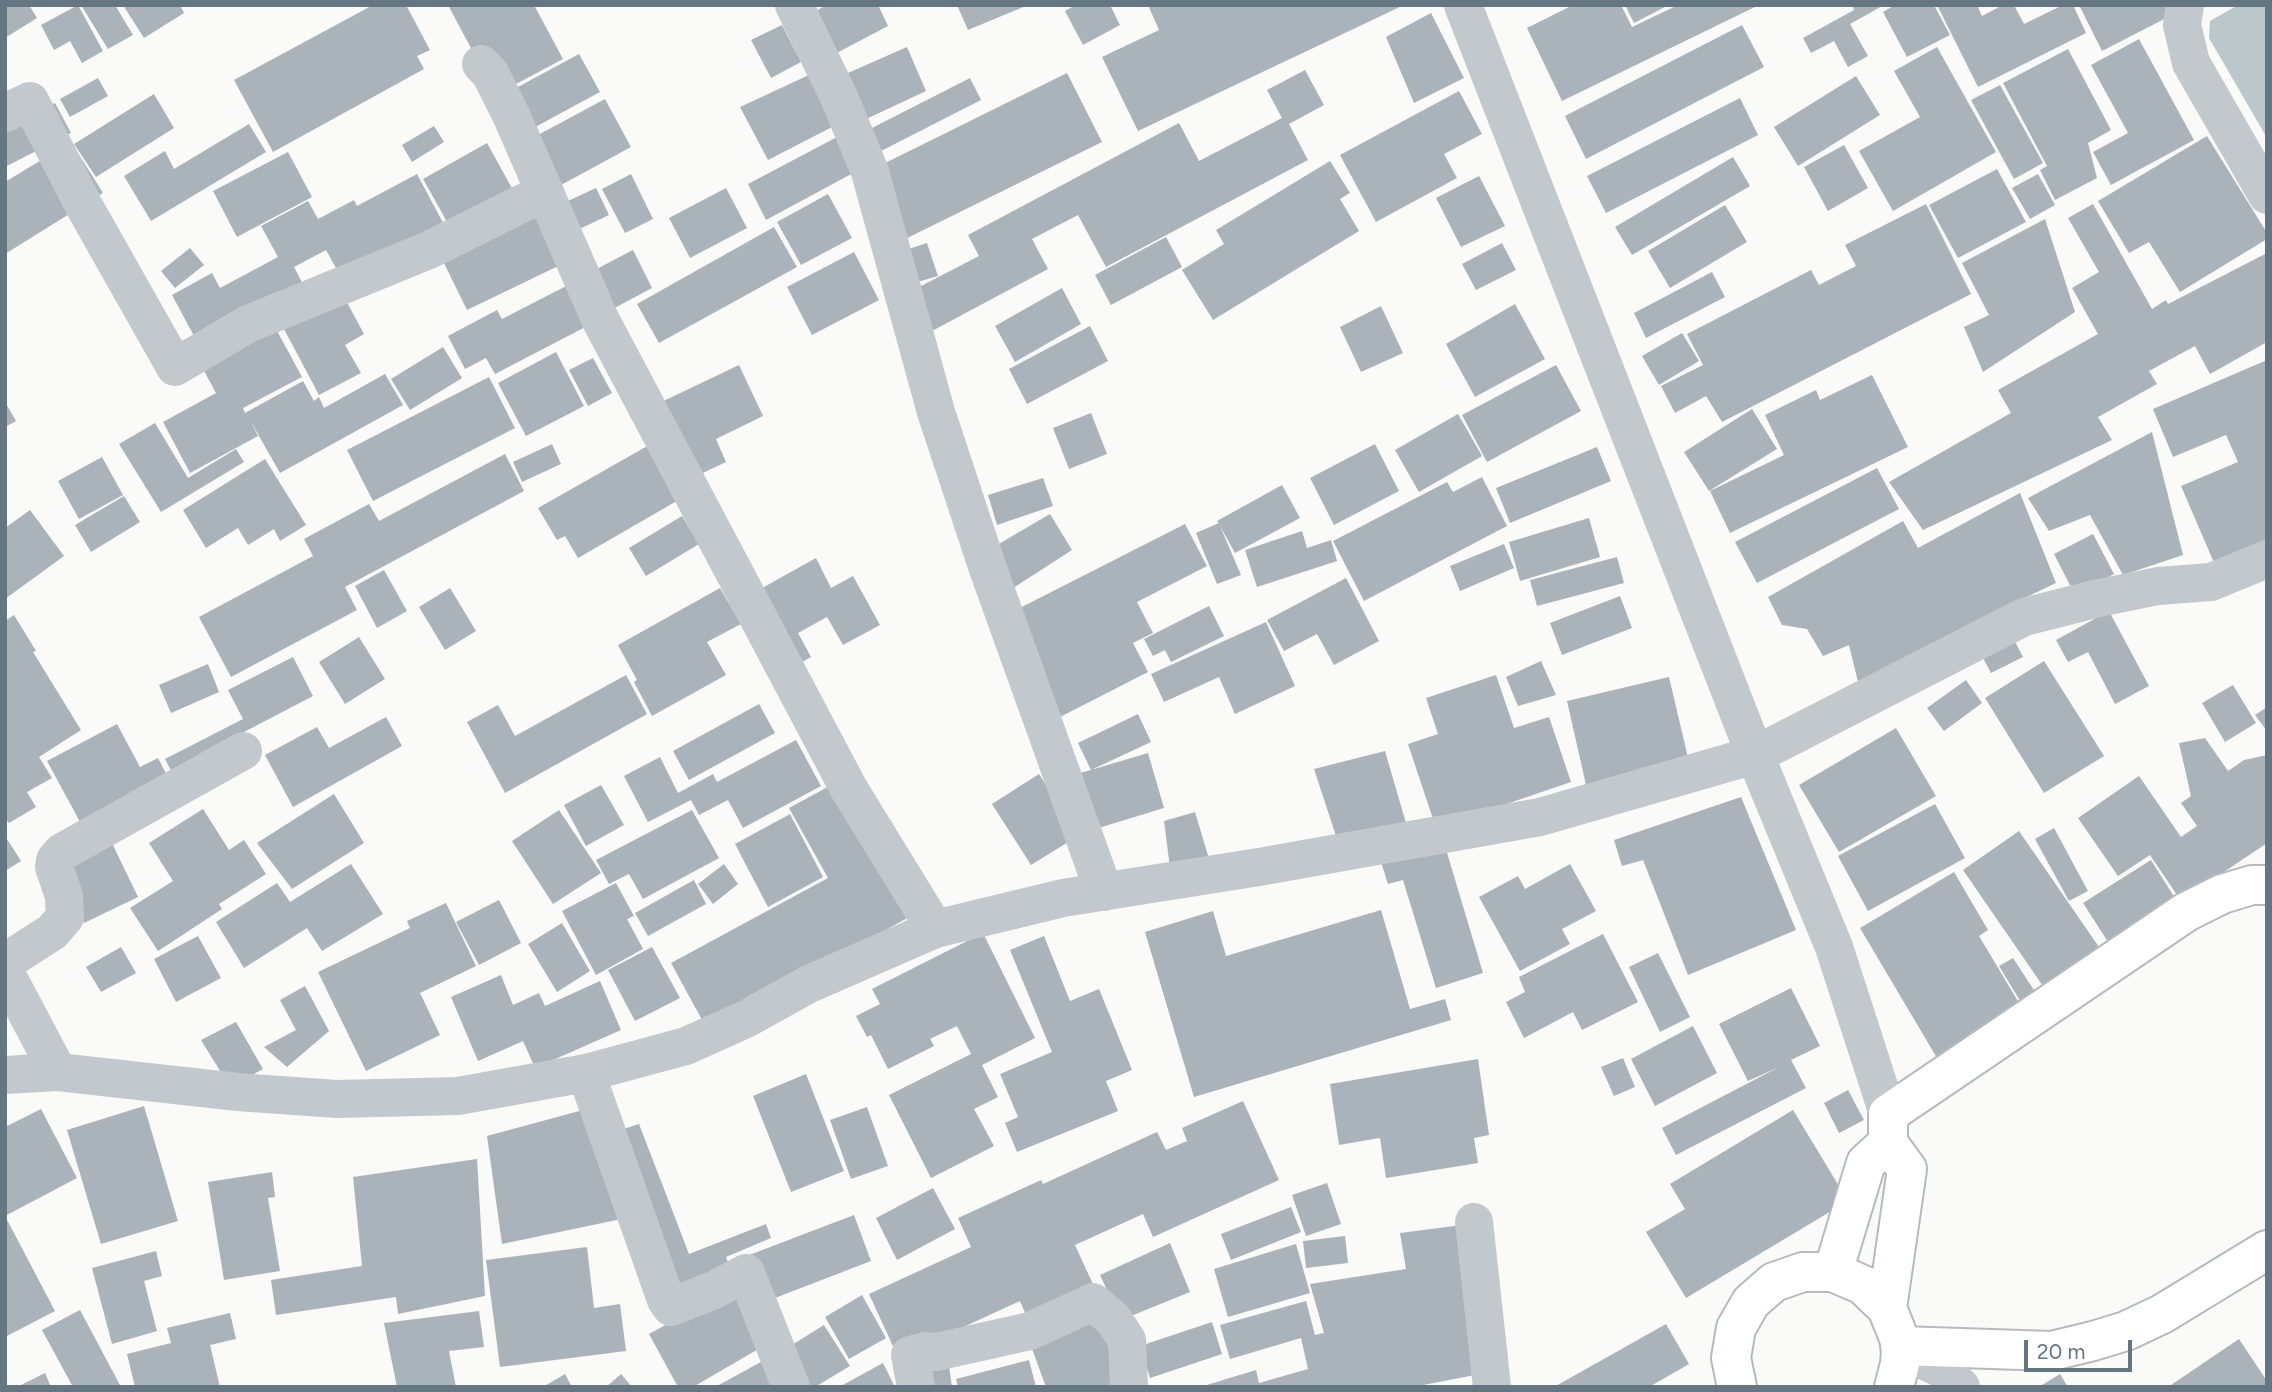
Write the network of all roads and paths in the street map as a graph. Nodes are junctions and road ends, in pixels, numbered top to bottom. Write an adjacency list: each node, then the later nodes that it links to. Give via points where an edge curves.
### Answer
1 (794, 5): 12 (street, via 870,172 936,412)
2 (1463, 5): 10 (street)
3 (2185, 5): 7 (street, via 2182,25 2191,63)
4 (481, 64): 6 (street, via 490,73)
5 (5, 113): 6 (street, via 30,101 175,366 248,324 429,250)
6 (545, 192): 13 (street, via 599,317 760,623 849,789)
7 (2267, 195)
8 (2267, 559): 10 (street, via 2211,582 2158,586 2024,617)
9 (243, 751): 14 (street, via 62,852 54,867 64,896 65,917 52,932 10,959)
10 (1755, 755): 12 (street, via 1540,817); 18 (street, via 1835,947)
11 (2267, 885): 18 (main road, via 2222,894 2186,912)
12 (1104, 891): 13 (street)
13 (935, 929): 16 (street, via 809,984 686,1046)
14 (5, 970): 15 (street)
15 (58, 1072): 16 (street, via 337,1099 458,1096); 17 (street)
16 (586, 1073): 24 (street, via 666,1300 671,1307 746,1273)
17 (5, 1076)
18 (1888, 1128): 21 (main road, via 1866,1163); 22 (main road, via 1907,1169)
19 (1474, 1222): 27 (street)
20 (2267, 1250): 23 (main road, via 2162,1314 2093,1341 2052,1351)
21 (1833, 1272): 22 (main road, via 1863,1285); 28 (main road, via 1803,1272 1774,1282 1751,1302 1736,1328 1731,1358)
22 (1887, 1308): 23 (main road)
23 (1898, 1361): 29 (street, via 1940,1368)
24 (791, 1387)
25 (916, 1387): 26 (street, via 910,1355 1030,1331 1093,1302 1113,1319 1126,1340)
26 (1129, 1387)
27 (1492, 1387)
28 (1737, 1387)
29 (1961, 1387)

